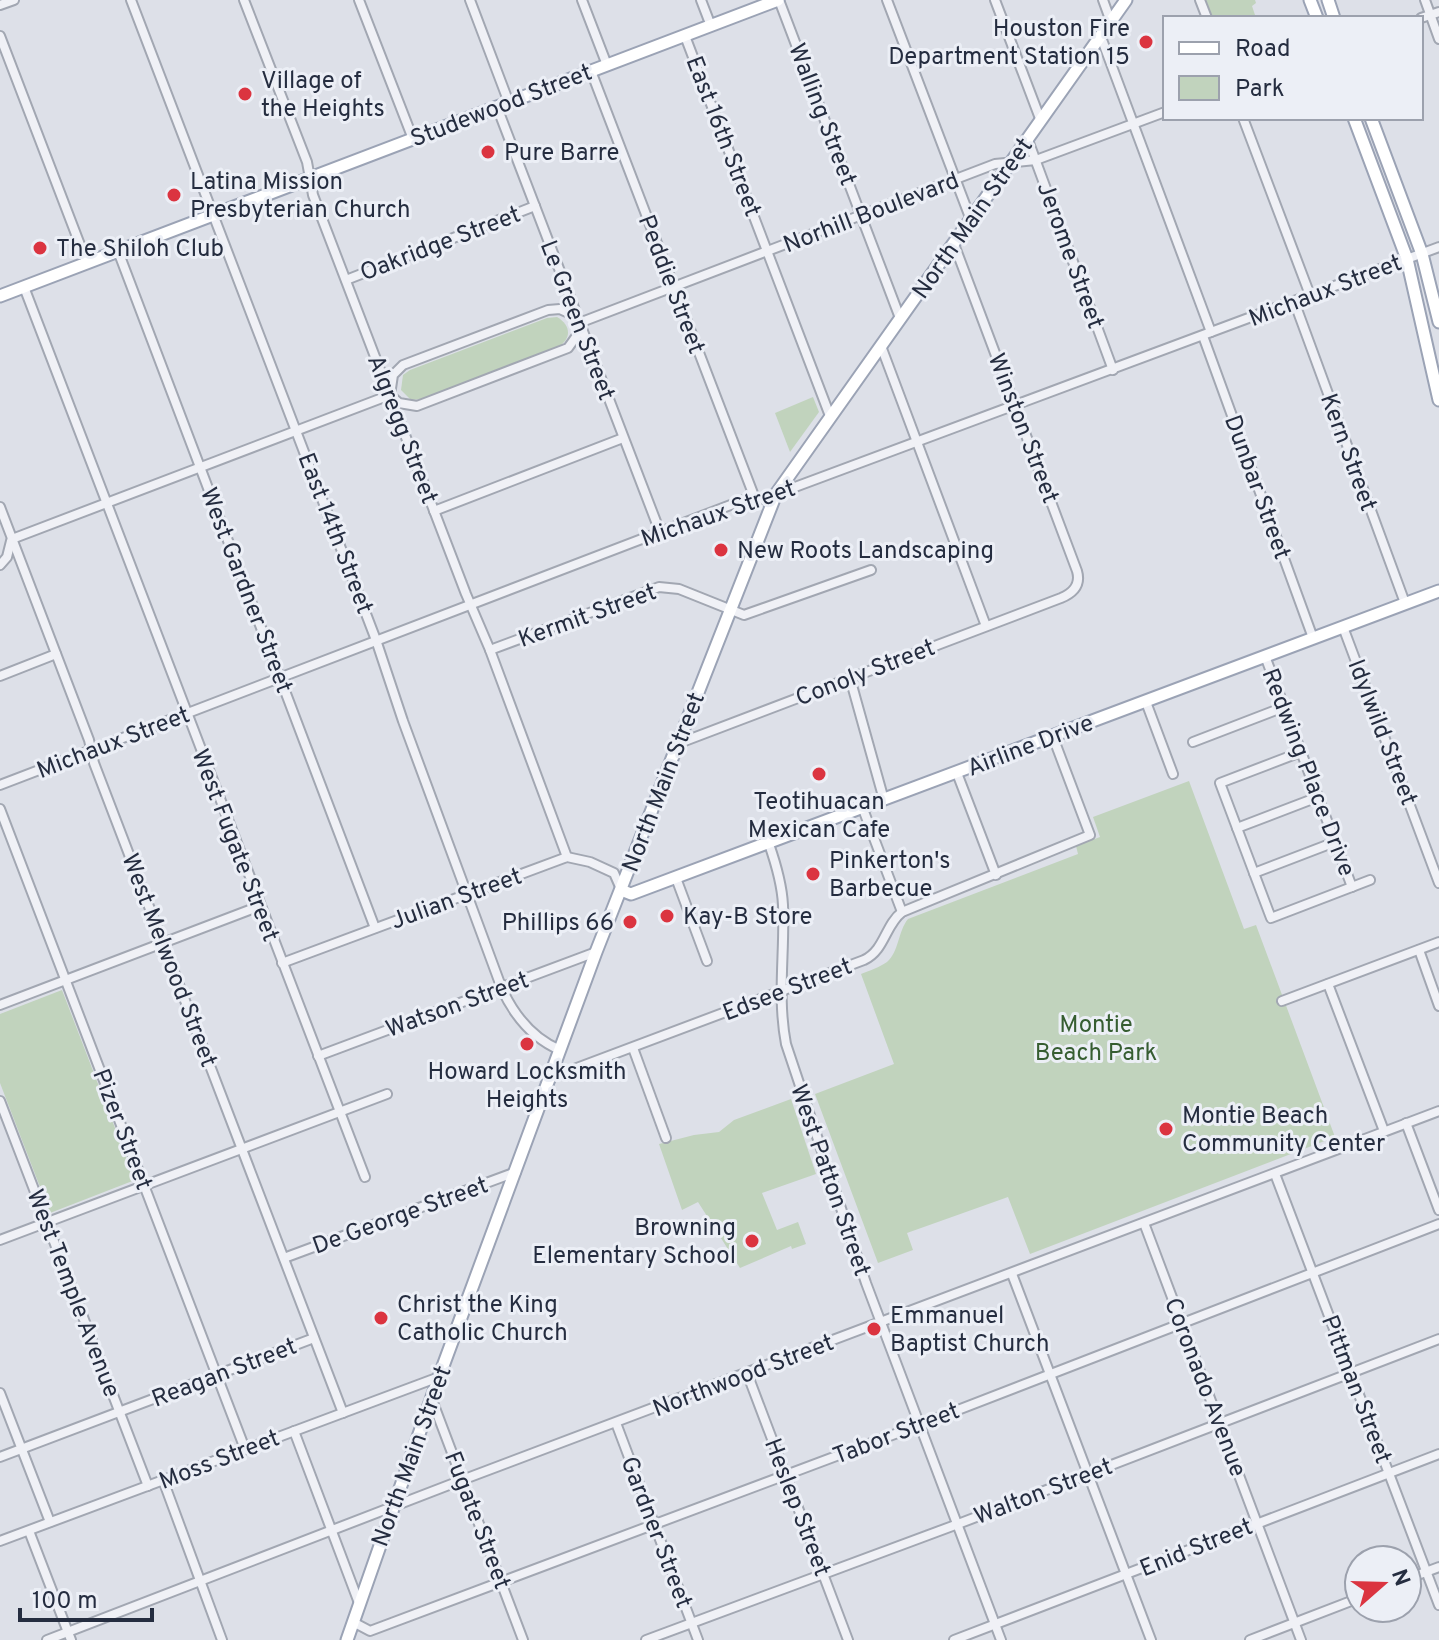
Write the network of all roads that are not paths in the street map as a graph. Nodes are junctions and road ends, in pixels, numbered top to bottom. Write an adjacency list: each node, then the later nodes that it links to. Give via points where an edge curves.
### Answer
1 (14, 0): 14 (street)
2 (131, 0): 38 (street, East 14th Street)
3 (244, 0): 35 (street, Algregg Street)
4 (359, 0): 31 (street)
5 (470, 0): 24 (street, Le Green Street)
6 (582, 0): 22 (street)
7 (701, 0): 17 (street, East 16th Street)
8 (778, 0): 17 (main road, Studewood Street); 39 (street, Walling Street)
9 (887, 0): 36 (street)
10 (995, 0): 29 (street)
11 (1103, 0): 16 (street)
12 (1126, 0): 16 (main road, North Main Street)
13 (1425, 0): 15 (street)
14 (0, 5)
15 (1430, 15): 21 (street)
16 (1111, 22): 20 (main road, North Main Street)
17 (711, 26): 19 (main road, Studewood Street)
18 (0, 36): 47 (street)
19 (685, 36): 22 (main road, Studewood Street); 43 (street, East 16th Street)
20 (1101, 37): 29 (main road, North Main Street); 30 (street, Dunbar Street)
21 (1439, 39)
22 (607, 65): 23 (main road, Studewood Street)
23 (591, 71): 24 (main road, Studewood Street); 50 (street, Peddie Street)
24 (503, 105): 31 (main road, Studewood Street); 37 (street, Le Green Street)
25 (1163, 113): 30 (street, Norhill Boulevard)
26 (1244, 120): 51 (street)
27 (1355, 120): 46 (main road)
28 (1372, 120): 45 (main road)
29 (1041, 121): 32 (main road, North Main Street)
30 (1134, 123): 33 (street, Norhill Boulevard); 57 (street, Dunbar Street)
31 (413, 139): 35 (main road, Studewood Street)
32 (1028, 140): 33 (street, Jerome Street); 34 (main road, North Main Street)
33 (1036, 160): 34 (street, Norhill Boulevard); 59 (street, Jerome Street)
34 (1011, 163): 36 (street, Norhill Boulevard); 40 (main road, North Main Street)
35 (310, 179): 38 (main road, Studewood Street); 48 (street, Algregg Street)
36 (955, 180): 39 (street, Norhill Boulevard); 40 (street)
37 (535, 206): 48 (street, Oakridge Street); 56 (street, Le Green Street)
38 (214, 215): 44 (main road, Studewood Street); 64 (street, East 14th Street)
39 (862, 215): 43 (street, Norhill Boulevard); 54 (street, Walling Street)
40 (971, 220): 41 (main road, North Main Street)
41 (954, 244): 54 (main road, North Main Street); 62 (street, Winston Street)
42 (1439, 247): 45 (street, Michaux Street)
43 (768, 250): 50 (street, Norhill Boulevard); 63 (street, East 16th Street)
44 (118, 251): 47 (main road, Studewood Street); 67 (street, West Gardner Street)
45 (1422, 254): 46 (street, Michaux Street); 55 (main road)
46 (1407, 259): 51 (street, Michaux Street); 61 (main road)
47 (87, 263): 49 (main road, Studewood Street)
48 (346, 280): 60 (street, Algregg Street)
49 (24, 287): 52 (main road, Studewood Street); 70 (street, West Fugate Street)
50 (673, 287): 56 (street, Norhill Boulevard); 69 (street, Peddie Street)
51 (1310, 295): 53 (street, Michaux Street)
52 (0, 296)
53 (1294, 301): 57 (street, Michaux Street); 80 (street, Kern Street)
54 (900, 318): 58 (main road, North Main Street)
55 (1439, 322)
56 (579, 323): 60 (street, via 576,339 563,351 417,406 399,403); 60 (street, via 566,311 548,310 403,365 393,375); 65 (street, Le Green Street)
57 (1207, 334): 59 (street, Michaux Street); 85 (street, Dunbar Street)
58 (881, 346): 63 (main road, North Main Street); 66 (street)
59 (1113, 370): 62 (street, Michaux Street)
60 (390, 395): 64 (street); 72 (street, Algregg Street)
61 (1439, 400)
62 (1015, 406): 66 (street, Michaux Street); 79 (street, Winston Street, via 1078,575 1073,590)
63 (830, 416): 68 (main road, North Main Street)
64 (297, 429): 67 (street); 86 (street, East 14th Street)
65 (623, 438): 72 (street); 74 (street, Le Green Street)
66 (917, 443): 68 (street, Michaux Street); 83 (street)
67 (200, 467): 70 (street); 91 (street, West Gardner Street)
68 (776, 494): 69 (street, Michaux Street); 82 (main road, North Main Street)
69 (754, 496): 74 (street, Michaux Street)
70 (106, 504): 75 (street); 95 (street, West Fugate Street)
71 (0, 507): 75 (street, West Melwood Street)
72 (434, 511): 81 (street, Algregg Street)
73 (0, 529): 75 (street)
74 (660, 532): 81 (street, Michaux Street)
75 (12, 539): 76 (street); 88 (street, West Melwood Street)
76 (0, 565)
77 (871, 570): 82 (street, via 748,614)
78 (1439, 591): 80 (main road, Airline Drive)
79 (1052, 601): 83 (street, Conoly Street)
80 (1405, 603): 84 (main road, Airline Drive)
81 (471, 604): 86 (street, Michaux Street); 87 (street, Algregg Street)
82 (731, 608): 87 (street, Kermit Street, via 659,587); 98 (main road, North Main Street)
83 (986, 626): 92 (street, Conoly Street)
84 (1343, 627): 85 (main road, Airline Drive); 116 (street, Idylwild Street)
85 (1313, 638): 89 (main road, Airline Drive)
86 (376, 640): 91 (street, Michaux Street); 119 (street, East 14th Street)
87 (490, 650): 111 (street, Algregg Street)
88 (56, 654): 90 (street); 99 (street, West Melwood Street)
89 (1265, 656): 93 (main road, Airline Drive); 94 (street, Redwing Place Drive)
90 (0, 676)
91 (282, 678): 95 (street, Michaux Street); 122 (street, West Gardner Street)
92 (850, 678): 98 (street, Conoly Street); 105 (street)
93 (1146, 702): 96 (main road, Airline Drive); 102 (street)
94 (1284, 707): 97 (street); 100 (street, Redwing Place Drive)
95 (187, 714): 99 (street, Michaux Street); 120 (street, West Fugate Street)
96 (1053, 737): 101 (main road, Airline Drive); 113 (street, via 1090,835)
97 (1193, 742)
98 (677, 744): 118 (main road, North Main Street)
99 (92, 750): 103 (street, Michaux Street); 124 (street, West Melwood Street)
100 (1301, 752): 104 (street, Redwing Place Drive); 108 (street, via 1220,783)
101 (957, 773): 105 (main road, Airline Drive); 113 (street)
102 (1173, 774)
103 (0, 785)
104 (1318, 797): 108 (street); 109 (street, Redwing Place Drive)
105 (884, 800): 107 (main road, Airline Drive)
106 (0, 809): 129 (street, Pizer Street)
107 (863, 809): 110 (main road, Airline Drive); 121 (street)
108 (1237, 828): 112 (street)
109 (1335, 842): 112 (street); 117 (street, Redwing Place Drive)
110 (769, 844): 114 (main road, Airline Drive); 132 (street, West Patton Street, via 783,903)
111 (567, 857): 118 (street, via 614,873); 119 (street, Julian Street)
112 (1254, 873): 117 (street, via 1271,918)
113 (996, 875): 121 (street)
114 (676, 878): 118 (main road, Airline Drive, via 631,894); 127 (street)
115 (1370, 880): 117 (street)
116 (1439, 883)
117 (1352, 887)
118 (621, 890): 126 (main road, North Main Street)
119 (466, 894): 122 (street, Julian Street); 131 (street, East 14th Street)
120 (260, 906): 124 (street); 128 (street, West Fugate Street)
121 (902, 912): 132 (street, Edsee Street, via 870,957)
122 (375, 928): 128 (street, Julian Street)
123 (1439, 942): 125 (street)
124 (163, 943): 129 (street); 147 (street, West Melwood Street)
125 (1419, 950): 130 (street); 135 (street)
126 (596, 952): 131 (street, Watson Street); 137 (main road, North Main Street)
127 (707, 961)
128 (282, 963): 138 (street, West Fugate Street)
129 (66, 980): 134 (street); 151 (street, Pizer Street)
130 (1328, 984): 133 (street); 145 (street)
131 (502, 989): 137 (street, East 14th Street, via 526,1026); 138 (street, Watson Street)
132 (781, 990): 136 (street, Edsee Street); 161 (street, West Patton Street, via 794,1071)
133 (1282, 1001)
134 (0, 1005)
135 (1439, 1006)
136 (633, 1048): 139 (street, Edsee Street); 146 (street)
137 (560, 1050): 139 (main road, North Main Street)
138 (318, 1056): 143 (street, West Fugate Street)
139 (550, 1078): 148 (main road, North Main Street)
140 (387, 1094): 143 (street)
141 (0, 1101): 153 (street, West Temple Avenue)
142 (1439, 1111): 144 (street, Northwood Street)
143 (339, 1112): 147 (street); 150 (street, West Fugate Street)
144 (1406, 1123): 145 (street, Northwood Street); 152 (street)
145 (1384, 1131): 149 (street, Northwood Street)
146 (666, 1138)
147 (242, 1148): 151 (street); 157 (street, West Melwood Street)
148 (516, 1172): 157 (street, De George Street); 168 (main road, North Main Street)
149 (1275, 1174): 154 (street, Northwood Street); 158 (street, Pittman Street)
150 (365, 1177)
151 (145, 1186): 153 (street); 167 (street, Pizer Street)
152 (1439, 1210)
153 (47, 1223): 156 (street); 171 (street, West Temple Avenue)
154 (1144, 1223): 159 (street, Northwood Street); 160 (street, Coronado Avenue)
155 (1439, 1224): 158 (street, Tabor Street)
156 (0, 1240)
157 (284, 1258): 162 (street, West Melwood Street)
158 (1313, 1273): 160 (street, Tabor Street); 165 (street, Pittman Street)
159 (1012, 1274): 161 (street, Northwood Street); 166 (street)
160 (1181, 1322): 166 (street, Tabor Street); 174 (street, Coronado Avenue)
161 (881, 1323): 164 (street, Northwood Street); 175 (street, West Patton Street)
162 (314, 1338): 167 (street, Reagan Street); 172 (street, West Melwood Street)
163 (1439, 1339): 165 (street, Walton Street)
164 (747, 1373): 173 (street, Northwood Street); 183 (street, Heslep Street)
165 (1351, 1373): 174 (street, Walton Street); 181 (street, Pittman Street)
166 (1050, 1374): 175 (street, Tabor Street); 182 (street)
167 (217, 1375): 171 (street, Reagan Street); 178 (street, Pizer Street)
168 (439, 1377): 170 (main road, North Main Street); 172 (street, Moss Street)
169 (0, 1393): 177 (street)
170 (432, 1400): 185 (street, Fugate Street); 187 (main road, North Main Street)
171 (119, 1411): 177 (street, Reagan Street); 186 (street, West Temple Avenue)
172 (343, 1413): 176 (street, Moss Street)
173 (616, 1423): 185 (street, Northwood Street); 190 (street, Gardner Street)
174 (1219, 1424): 182 (street, Walton Street); 189 (street, Coronado Avenue)
175 (919, 1425): 183 (street, Tabor Street); 191 (street, West Patton Street)
176 (294, 1431): 178 (street, Moss Street); 192 (street)
177 (22, 1449): 180 (street, Reagan Street); 188 (street)
178 (245, 1449): 184 (street, Moss Street)
179 (1439, 1454): 181 (street, Enid Street)
180 (0, 1457)
181 (1389, 1473): 189 (street, Enid Street); 196 (street, Pittman Street)
182 (1088, 1474): 191 (street, Walton Street); 199 (street)
183 (786, 1475): 190 (street, Tabor Street); 198 (street, Heslep Street)
184 (163, 1480): 186 (street, Moss Street); 200 (street)
185 (462, 1480): 187 (street, Northwood Street); 201 (street, Fugate Street)
186 (148, 1486): 188 (street, Moss Street)
187 (393, 1507): 192 (street, Northwood Street); 202 (main road, North Main Street)
188 (50, 1522): 193 (street, Moss Street)
189 (1257, 1522): 199 (street, Enid Street); 207 (street, Coronado Avenue)
190 (653, 1523): 201 (street, Tabor Street); 206 (street, Gardner Street)
191 (958, 1524): 198 (street, Walton Street); 208 (street, West Patton Street)
192 (331, 1530): 200 (street, Northwood Street); 202 (street)
193 (29, 1531): 194 (street, Moss Street); 209 (street)
194 (0, 1541)
195 (1439, 1567): 196 (street)
196 (1427, 1572): 197 (street); 204 (street, Pittman Street)
197 (1423, 1573)
198 (824, 1575): 206 (street, Walton Street); 217 (street, Heslep Street)
199 (1126, 1575): 208 (street, Enid Street); 220 (street)
200 (200, 1581): 209 (street, Northwood Street); 212 (street)
201 (501, 1581): 210 (street, Tabor Street); 214 (street, Fugate Street)
202 (359, 1603): 205 (main road, North Main Street)
203 (1343, 1604): 207 (street)
204 (1439, 1605)
205 (353, 1622): 210 (street, Tabor Street); 213 (main road, North Main Street)
206 (691, 1623): 215 (street, Walton Street); 216 (street, Gardner Street)
207 (1295, 1623): 221 (street); 222 (street, Coronado Avenue)
208 (995, 1625): 218 (street, Enid Street); 219 (street, West Patton Street)
209 (69, 1636): 211 (street, Northwood Street)
210 (372, 1636)
211 (47, 1640)
212 (222, 1640)
213 (346, 1640)
214 (523, 1640)
215 (646, 1640)
216 (698, 1640)
217 (848, 1640)
218 (954, 1640)
219 (1001, 1640)
220 (1151, 1640)
221 (1250, 1640)
222 (1301, 1640)

